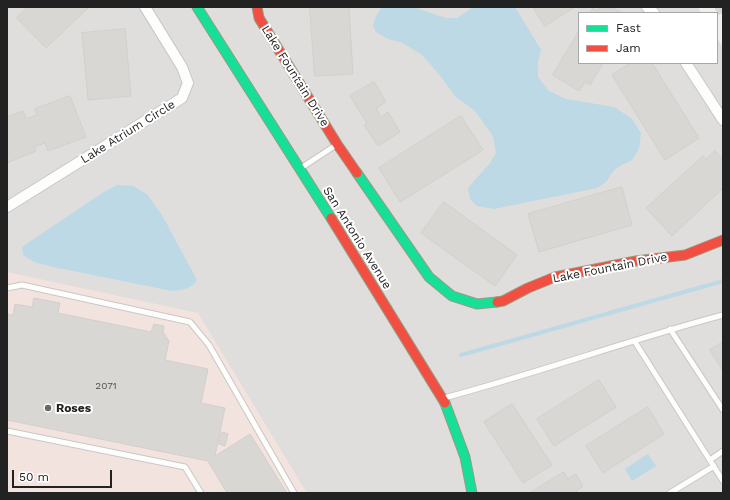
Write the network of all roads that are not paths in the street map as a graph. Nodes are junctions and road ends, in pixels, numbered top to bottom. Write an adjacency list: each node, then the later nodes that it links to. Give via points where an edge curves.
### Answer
1 (145, 7): 8 (street, Lake Atrium Circle, via 182,67 188,83 182,98)
2 (197, 7): 7 (street, San Antonio Avenue)
3 (257, 7): 6 (street, Lake Fountain Drive, via 259,18)
4 (687, 64): 5 (street)
5 (723, 120)
6 (337, 144): 7 (lane); 9 (street, Lake Fountain Drive, via 429,277 452,296 477,304 503,301 555,277 685,254)
7 (300, 169): 14 (street, San Antonio Avenue)
8 (7, 207)
9 (723, 240)
10 (7, 288): 22 (lane, via 22,285 190,322 210,345)
11 (723, 315): 12 (lane)
12 (670, 329): 13 (lane); 15 (lane)
13 (635, 342): 14 (lane); 18 (lane)
14 (443, 399): 23 (street, San Antonio Avenue, via 460,440)
15 (723, 410)
16 (7, 431): 21 (lane, via 185,467)
17 (723, 451): 18 (lane)
18 (710, 460): 19 (lane)
19 (714, 466): 20 (lane); 24 (lane)
20 (723, 481)
21 (201, 493)
22 (294, 493)
23 (472, 493)
24 (670, 493)

